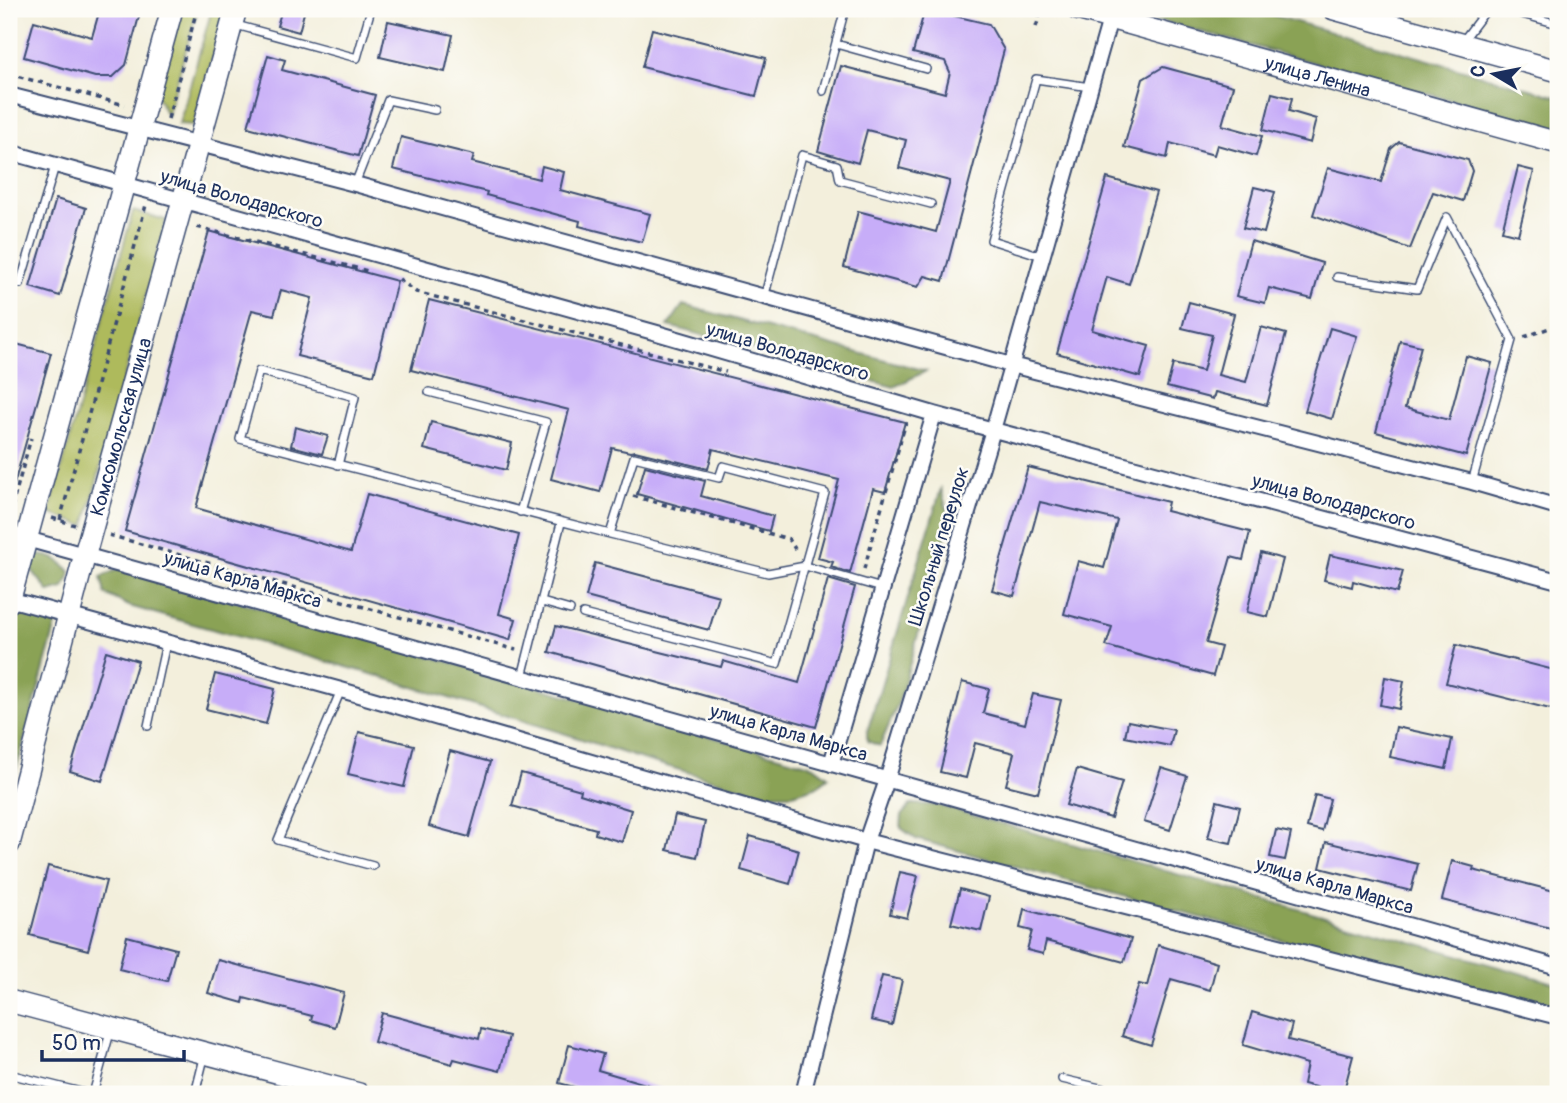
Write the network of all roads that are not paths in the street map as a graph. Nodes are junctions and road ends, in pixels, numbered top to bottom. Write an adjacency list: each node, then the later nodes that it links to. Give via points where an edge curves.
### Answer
1 (12, 9): 11 (lane)
2 (172, 9): 21 (street)
3 (370, 9): 10 (lane, via 357,58)
4 (845, 9): 14 (lane)
5 (1077, 9): 9 (street, улица Ленина)
6 (1334, 9): 13 (street)
7 (1487, 9): 13 (lane)
8 (1504, 9): 12 (lane)
9 (1112, 13): 17 (street, Школьный переулок); 23 (street, улица Ленина)
10 (234, 16): 22 (street, Комсомольская улица)
11 (9, 19)
12 (1558, 24)
13 (1462, 43): 16 (street)
14 (836, 44): 15 (lane); 18 (lane)
15 (926, 69)
16 (1558, 71)
17 (1091, 87): 30 (street, Школьный переулок); 30 (lane, via 1036,79 991,240)
18 (823, 91)
19 (9, 95): 21 (street, улица Володарского)
20 (435, 110): 26 (lane, via 388,100)
21 (142, 119): 22 (street, улица Володарского, via 164,135); 27 (street)
22 (200, 136): 26 (street, улица Володарского); 28 (street, Комсомольская улица)
23 (1558, 143)
24 (9, 152): 25 (street, улица Володарского)
25 (55, 165): 27 (street, улица Володарского); 32 (lane)
26 (355, 184): 33 (street, улица Володарского)
27 (123, 185): 28 (street, улица Володарского); 44 (street, via 33,512)
28 (182, 201): 36 (street, улица Володарского); 45 (street, Комсомольская улица)
29 (931, 204): 33 (lane, via 840,180 837,165 802,155)
30 (1043, 257): 34 (street, Школьный переулок)
31 (1337, 277): 39 (lane, via 1417,289 1447,216 1512,340)
32 (20, 284)
33 (764, 298): 34 (street, улица Володарского)
34 (1011, 365): 37 (street, Школьный переулок); 39 (street, улица Володарского)
35 (429, 392): 41 (lane, via 546,422)
36 (934, 414): 37 (street, улица Володарского); 48 (street)
37 (993, 430): 47 (street, улица Володарского); 59 (street, Школьный переулок)
38 (338, 465): 38 (lane, via 240,439 259,371 355,397); 41 (lane)
39 (1472, 482): 40 (street, улица Володарского)
40 (1558, 507)
41 (520, 512): 42 (lane)
42 (561, 523): 43 (lane); 50 (lane)
43 (610, 534): 46 (lane, via 768,573); 46 (lane, via 634,457 719,478 723,466 825,493)
44 (18, 537): 45 (street, улица Карла Маркса); 49 (street)
45 (85, 554): 53 (street, Комсомольская улица); 55 (street, улица Карла Маркса)
46 (805, 566): 48 (lane); 52 (lane, via 777,664)
47 (1558, 581)
48 (883, 588): 58 (street)
49 (9, 600): 53 (street)
50 (541, 602): 51 (lane); 55 (lane)
51 (570, 610)
52 (583, 614)
53 (68, 615): 54 (street); 61 (street, Комсомольская улица)
54 (167, 642): 56 (street); 57 (lane)
55 (522, 677): 58 (street, улица Карла Маркса)
56 (341, 690): 60 (street); 62 (lane, via 278,840)
57 (148, 726)
58 (831, 765): 59 (street, улица Карла Маркса)
59 (887, 780): 60 (street, Школьный переулок); 63 (street, улица Карла Маркса)
60 (866, 841): 65 (street); 74 (street, Школьный переулок)
61 (9, 844)
62 (373, 866)
63 (1558, 967)
64 (9, 1001): 66 (street)
65 (1558, 1017)
66 (111, 1028): 67 (street); 71 (lane)
67 (205, 1053): 72 (lane); 73 (street)
68 (9, 1074): 71 (lane)
69 (1062, 1079): 70 (lane)
70 (1117, 1093): 75 (lane)
71 (91, 1094)
72 (195, 1094)
73 (359, 1094)
74 (803, 1094)
75 (1126, 1094)

